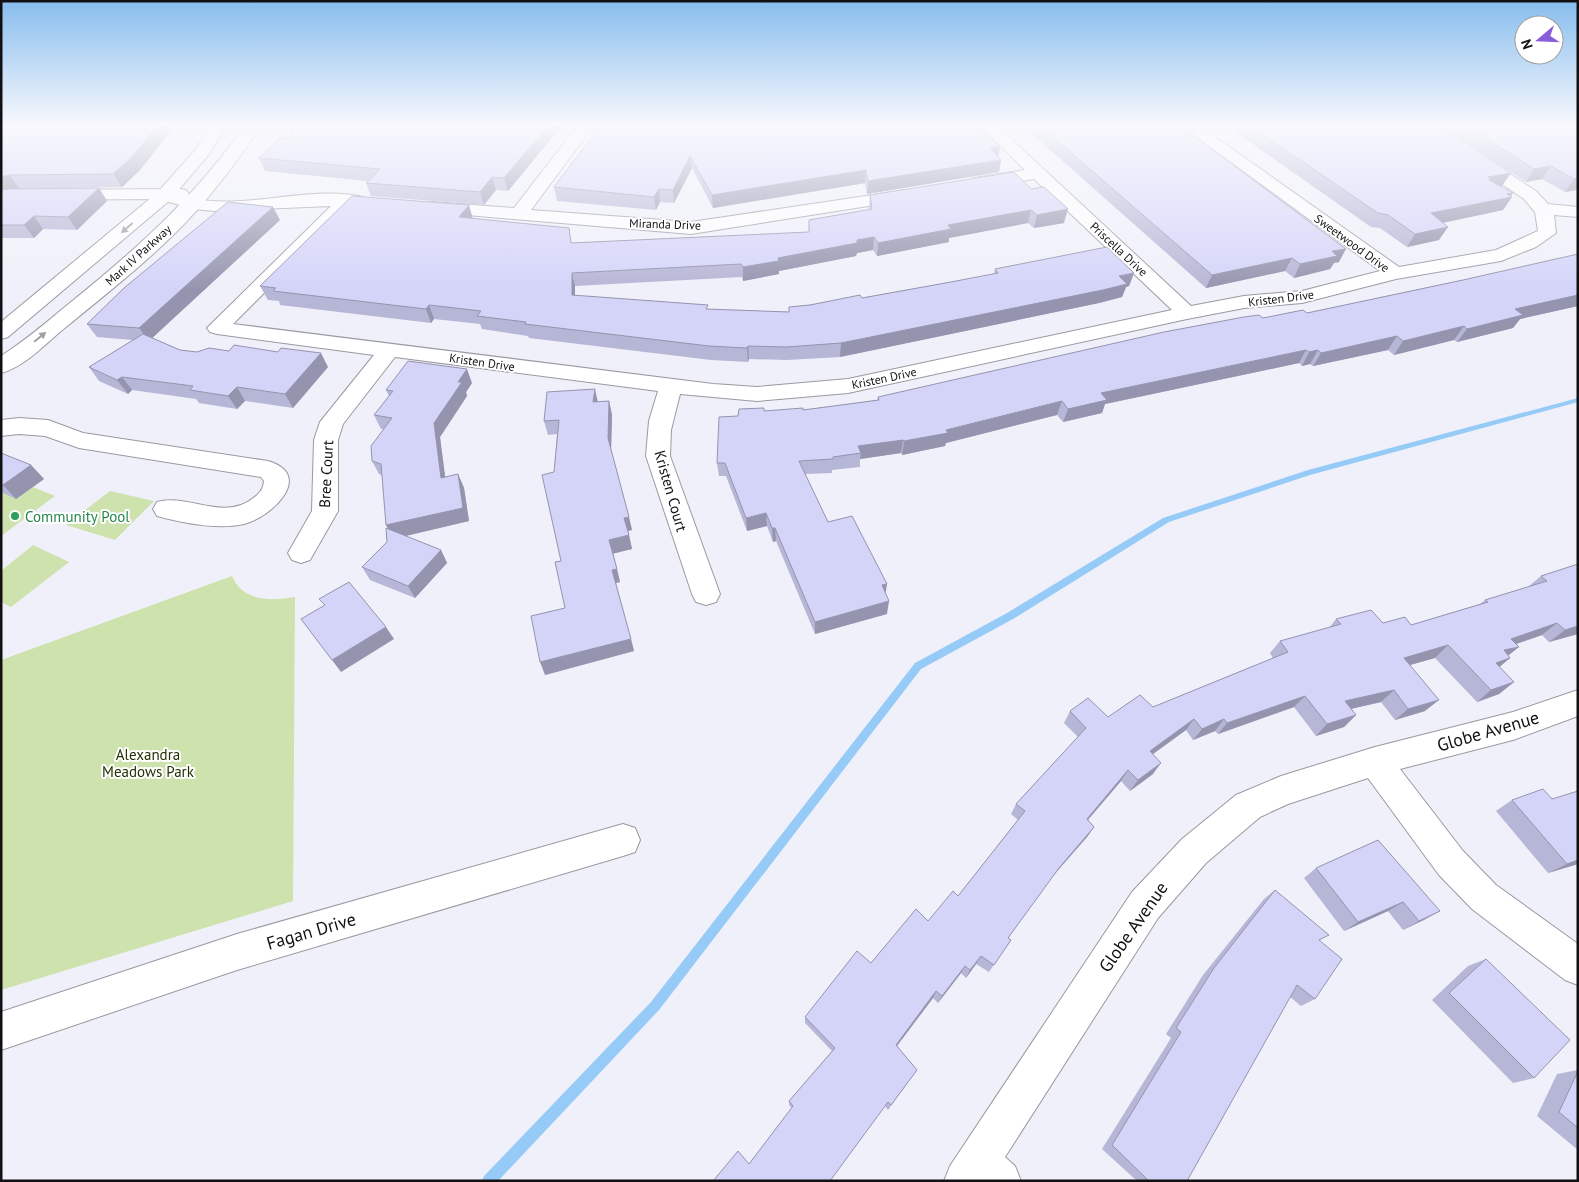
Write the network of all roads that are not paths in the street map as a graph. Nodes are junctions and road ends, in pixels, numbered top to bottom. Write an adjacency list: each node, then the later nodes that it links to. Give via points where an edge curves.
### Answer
1 (179, 179): 10 (street, Mark IV Parkway)
2 (212, 179): 11 (street, Mark IV Parkway)
3 (545, 179): 18 (street)
4 (1001, 179): 8 (street)
5 (1045, 179): 20 (street, Priscella Drive)
6 (1265, 179): 19 (street, Sweetwood Drive)
7 (1508, 179): 16 (street)
8 (959, 186)
9 (920, 192): 18 (street, Miranda Drive, via 692,228)
10 (164, 196): 11 (street); 12 (street, via 19,195); 21 (street, Mark IV Parkway, one-way to 21)
11 (199, 197): 13 (street, via 259,204); 23 (street, Mark IV Parkway, one-way to 11, via 122,271)
12 (1, 198)
13 (346, 200): 14 (street); 22 (street, Kristen Drive, via 216,328)
14 (375, 203)
15 (413, 206): 18 (street, Miranda Drive)
16 (1544, 209): 17 (street); 19 (street, Kristen Drive, via 1547,233 1529,243 1501,255)
17 (1578, 212)
18 (519, 214)
19 (1395, 273): 20 (street, Kristen Drive, via 1302,297 1244,302)
20 (1187, 313): 24 (street, Kristen Drive, via 848,386 757,394)
21 (1, 333)
22 (389, 350): 24 (street, Kristen Drive); 27 (street, Bree Court, via 332,422 326,440 325,511)
23 (1, 366)
24 (671, 387): 28 (street, Kristen Court, via 657,433 658,456)
25 (1, 428): 26 (street, via 48,428 79,440 268,470 276,478 275,491 264,505 242,515 231,518)
26 (166, 509)
27 (301, 553)
28 (706, 594)
29 (1578, 703): 30 (street, Globe Avenue, via 1513,726)
30 (1375, 761): 32 (street, via 1451,863 1484,897); 34 (street, Globe Avenue, via 1281,791 1248,806 1194,850 1145,905)
31 (623, 840): 33 (street, Fagan Drive, via 238,952)
32 (1578, 967)
33 (1, 1031)
34 (981, 1174)

